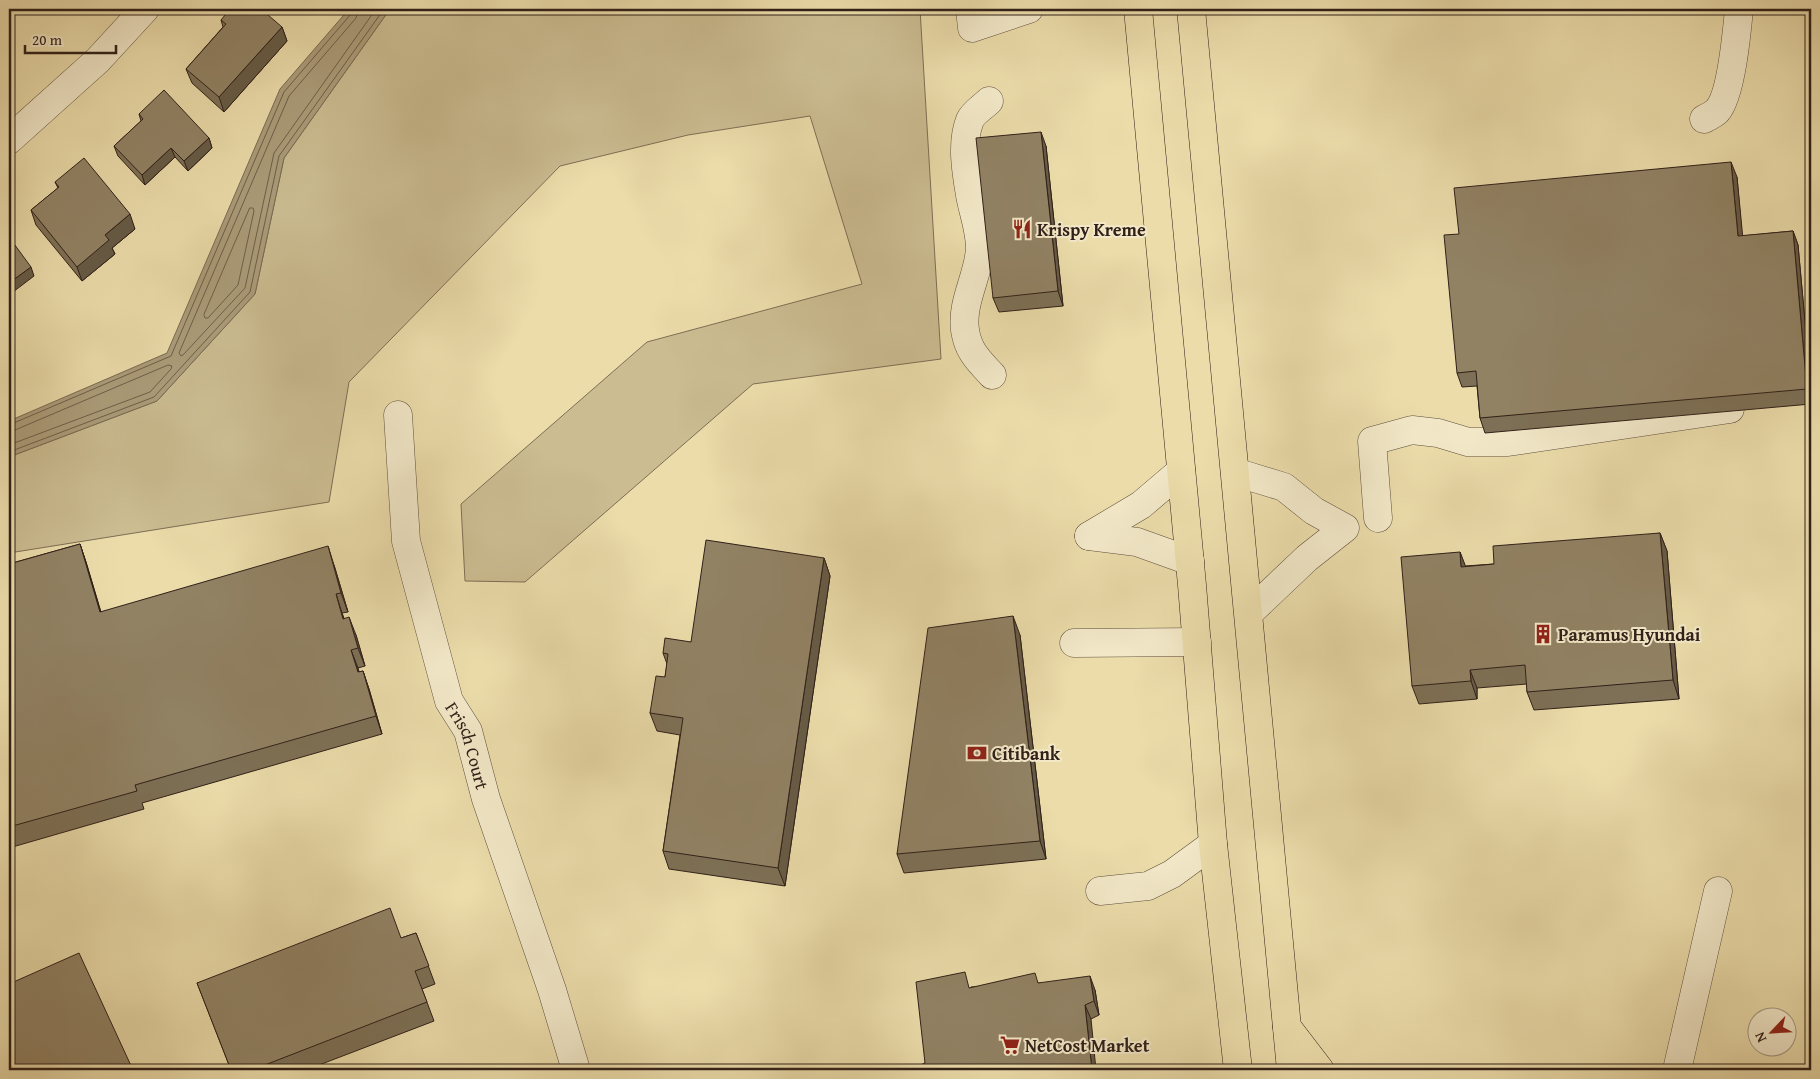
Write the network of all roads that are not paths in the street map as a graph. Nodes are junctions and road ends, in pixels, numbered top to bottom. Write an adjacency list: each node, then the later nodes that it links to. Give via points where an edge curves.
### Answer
1 (145, 9): 9 (street, via 98,60)
2 (970, 9): 3 (street, via 972,28)
3 (1029, 9)
4 (1135, 9): 13 (highway)
5 (1191, 9): 14 (highway)
6 (1739, 9): 8 (street, via 1735,51 1724,98 1717,111)
7 (989, 101): 10 (street, via 971,118 965,144 980,248 967,303 965,329 974,356)
8 (1704, 119)
9 (9, 140)
10 (992, 375)
11 (1753, 405): 15 (street, via 1508,442 1468,442 1438,433 1412,430 1372,441)
12 (398, 415): 24 (street, Frisch Court, via 406,541 448,701 468,731 486,799)
13 (1182, 470): 16 (highway); 16 (street, via 1141,504 1089,536 1137,542)
14 (1235, 472): 17 (highway); 17 (street, via 1284,487 1314,511 1345,528 1307,558)
15 (1378, 518)
16 (1190, 561): 18 (highway)
17 (1249, 613): 23 (highway)
18 (1197, 642): 19 (street); 20 (highway)
19 (1074, 643)
20 (1213, 844): 21 (street, via 1172,874 1148,886); 25 (highway)
21 (1100, 891)
22 (1718, 891): 28 (street)
23 (1287, 1027): 26 (highway); 27 (highway)
24 (576, 1070)
25 (1238, 1070)
26 (1291, 1070)
27 (1320, 1070)
28 (1677, 1070)

